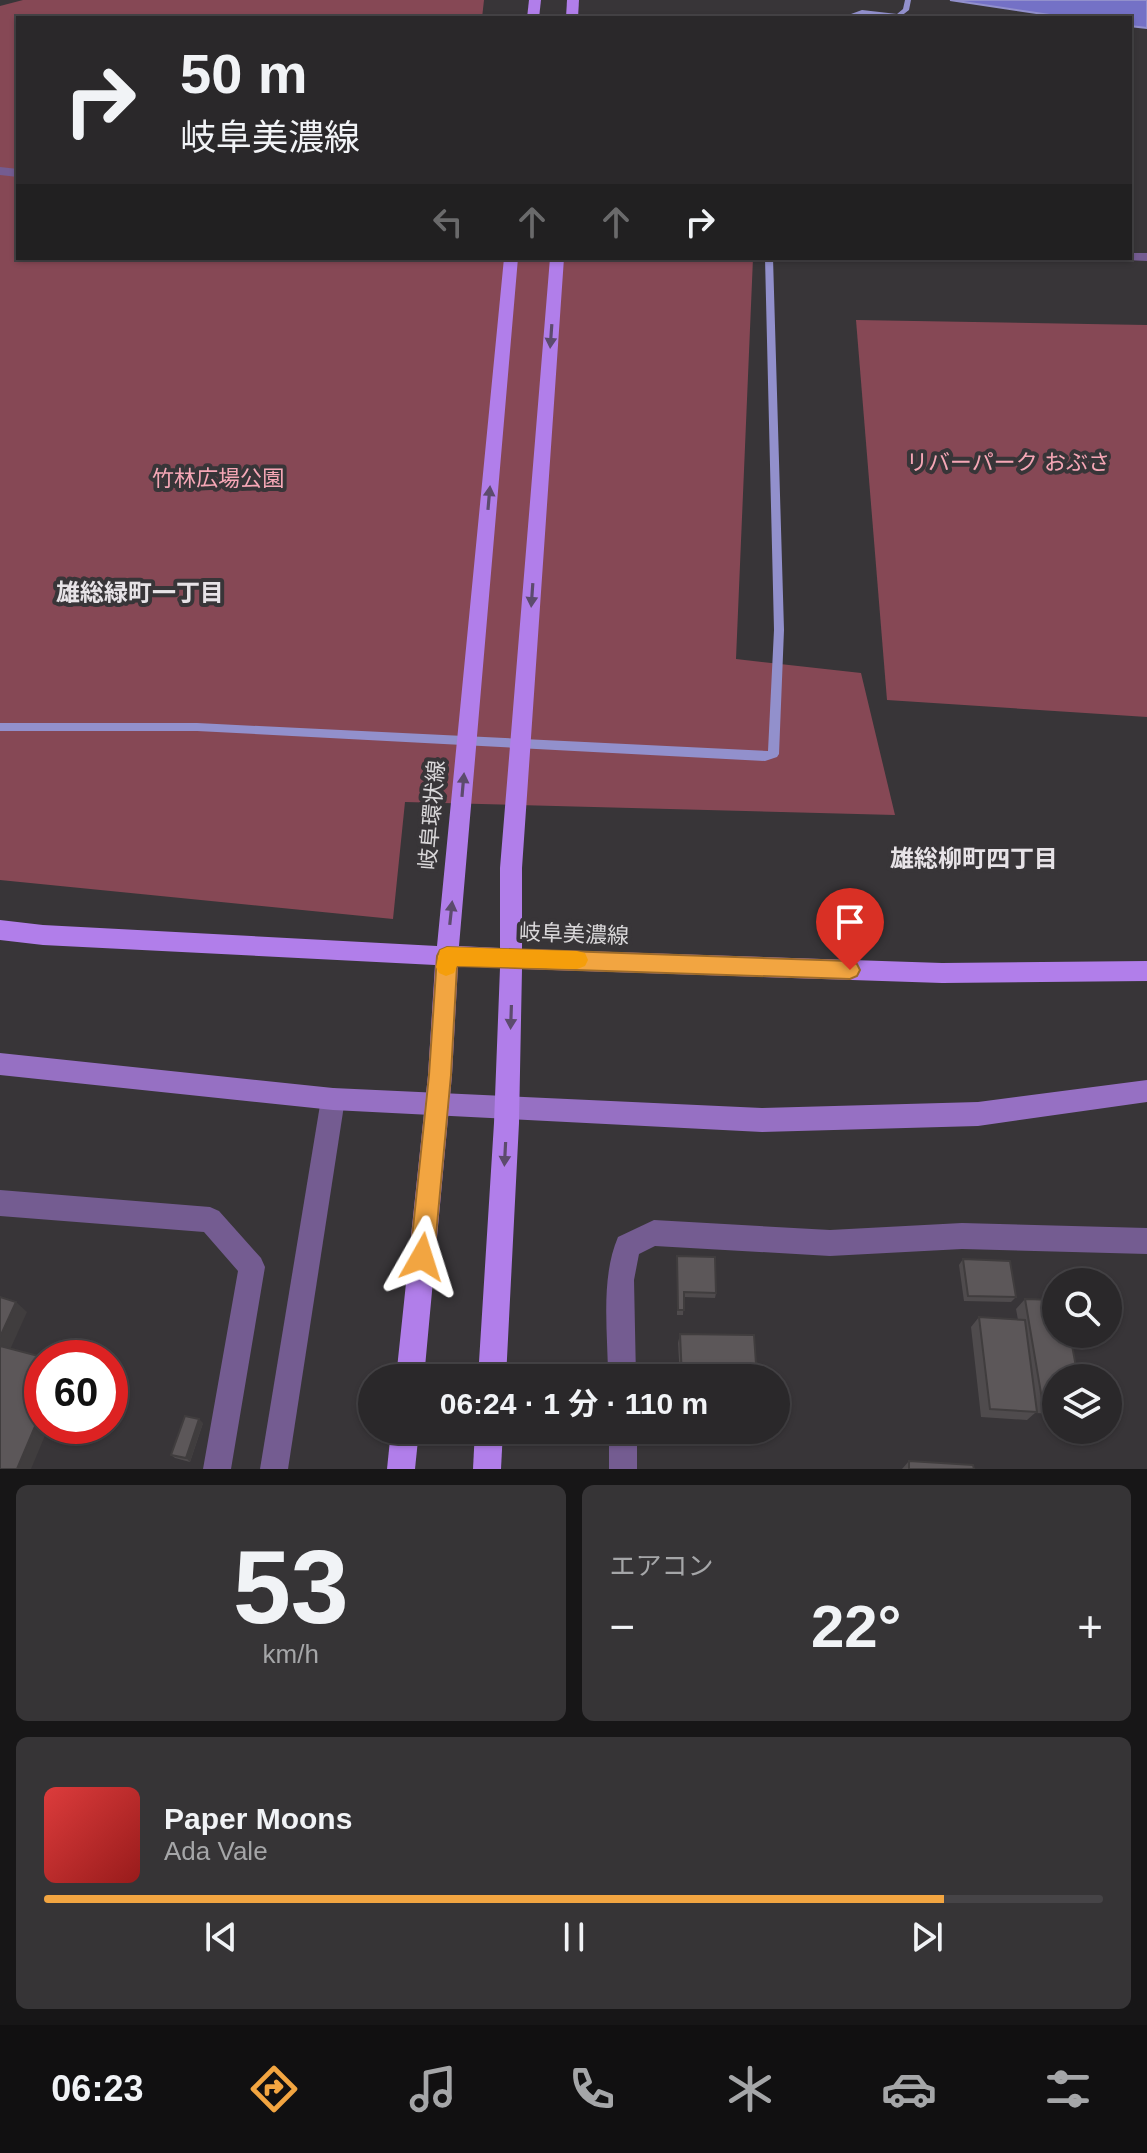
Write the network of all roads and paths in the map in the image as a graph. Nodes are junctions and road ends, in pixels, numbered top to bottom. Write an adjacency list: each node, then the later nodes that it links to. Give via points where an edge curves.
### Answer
1 (511, 260): 4 (main road, 岐阜環状線, one-way to 1)
2 (557, 260): 5 (main road, one-way to 5, via 511,868)
3 (0, 930): 4 (main road, 岐阜美濃線)
4 (447, 956): 5 (main road, 岐阜美濃線); 12 (main road, 岐阜環状線)
5 (513, 958): 6 (main road, 岐阜美濃線, via 942,973); 13 (main road, one-way to 13)
6 (1147, 971)
7 (0, 1064): 9 (street)
8 (1147, 1091): 9 (street, via 978,1114 762,1120)
9 (333, 1099): 19 (street)
10 (0, 1203): 18 (street, via 210,1220 252,1267)
11 (1147, 1241): 14 (street, via 962,1236 830,1243 654,1233 627,1246 621,1280)
12 (411, 1364)
13 (493, 1364)
14 (622, 1364)
15 (404, 1444): 20 (main road)
16 (488, 1444): 21 (main road)
17 (623, 1444): 22 (street)
18 (217, 1469)
19 (274, 1469)
20 (401, 1469)
21 (487, 1469)
22 (623, 1469)

